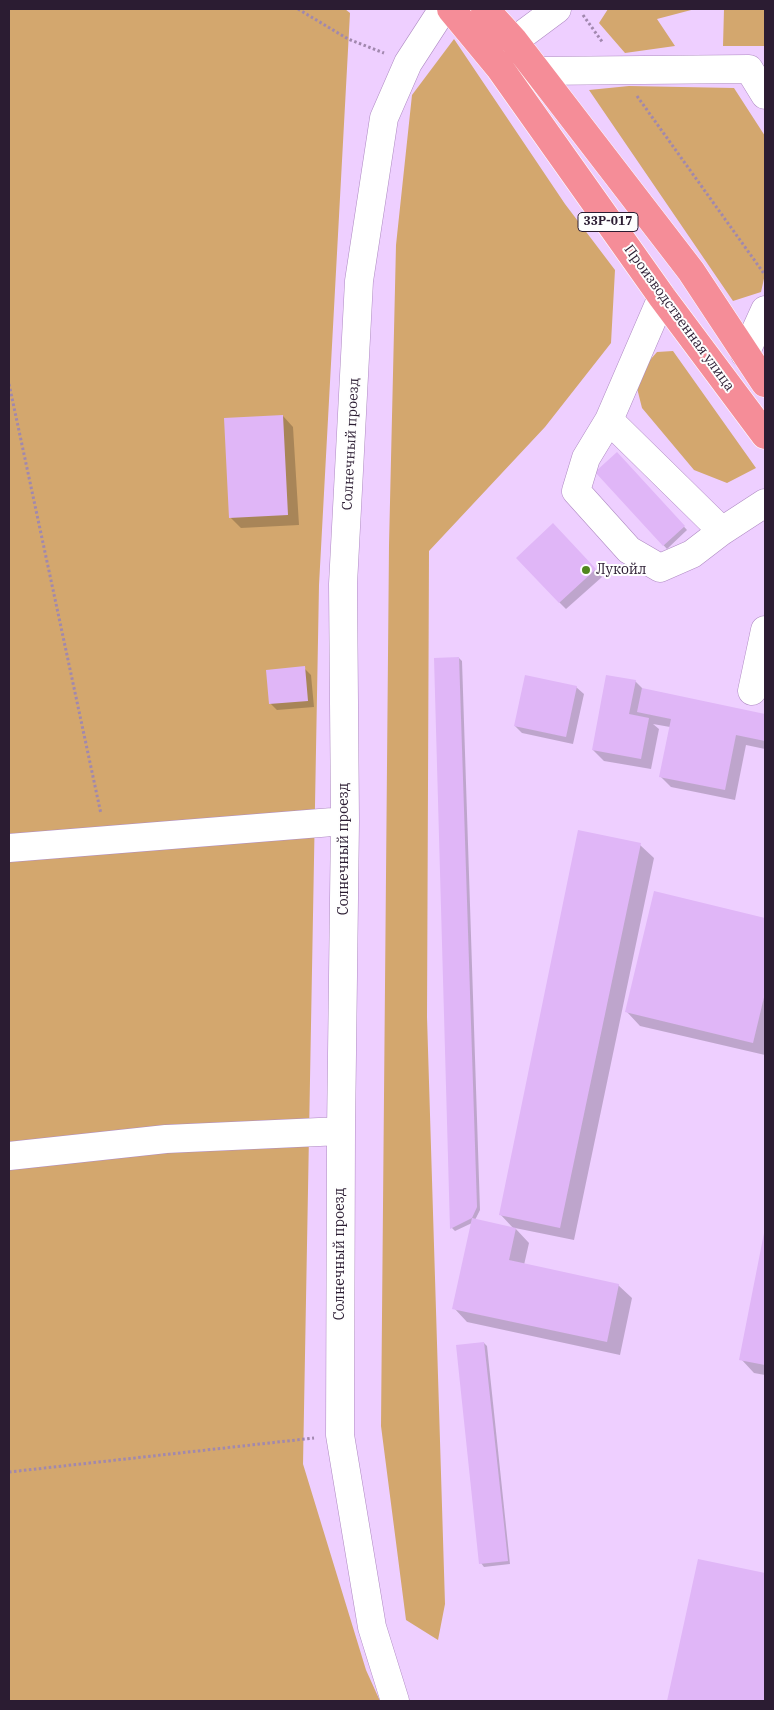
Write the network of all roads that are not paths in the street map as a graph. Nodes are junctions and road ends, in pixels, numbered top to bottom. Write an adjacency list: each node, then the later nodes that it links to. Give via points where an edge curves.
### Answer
1 (444, 9): 19 (street, Солнечный проезд, via 408,63 384,118 359,281 343,584)
2 (451, 9): 9 (highway, Производственная улица / 33Р-017, via 499,67)
3 (485, 9): 5 (highway, 33Р-017)
4 (557, 9): 5 (street)
5 (514, 41): 7 (highway, 33Р-017)
6 (757, 68): 7 (street); 8 (street)
7 (536, 71): 11 (highway, 33Р-017, via 691,271)
8 (765, 95)
9 (662, 297): 13 (street); 14 (highway, Производственная улица / 33Р-017)
10 (765, 310): 11 (street)
11 (745, 354): 12 (highway, 33Р-017)
12 (765, 383)
13 (609, 420): 16 (street); 16 (street, via 586,458 576,491 629,550 660,568 692,554)
14 (765, 435)
15 (765, 503): 16 (street)
16 (722, 531)
17 (765, 630): 18 (street)
18 (752, 691)
19 (346, 821): 20 (street); 21 (street, Солнечный проезд)
20 (9, 848)
21 (340, 1131): 22 (street, via 166,1138); 23 (street, Солнечный проезд, via 340,1435 372,1627)
22 (9, 1156)
23 (395, 1701)

